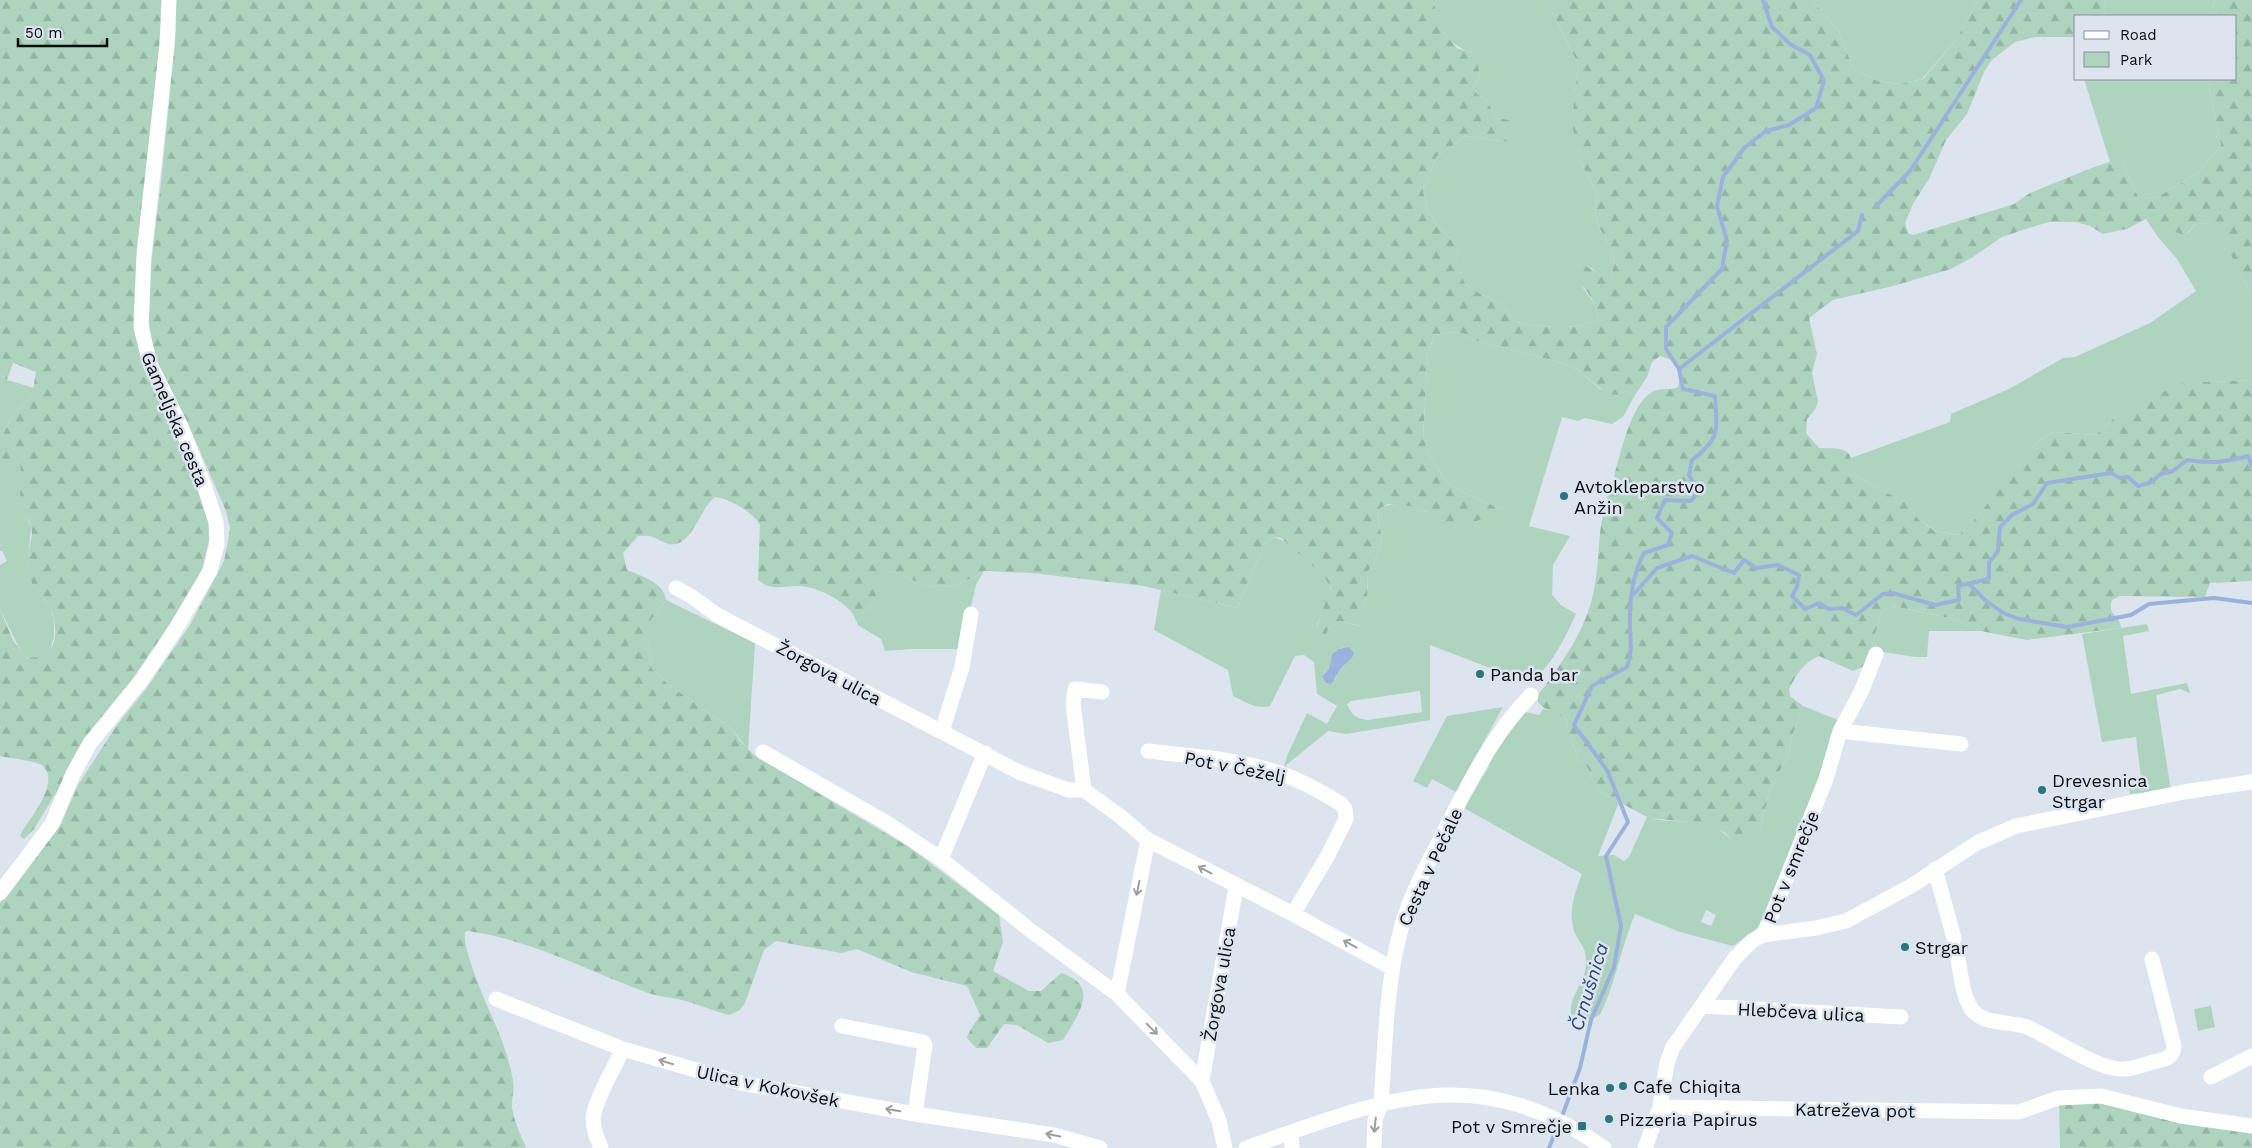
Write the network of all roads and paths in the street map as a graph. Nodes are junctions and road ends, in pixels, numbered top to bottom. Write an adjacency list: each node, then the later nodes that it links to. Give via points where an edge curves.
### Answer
1 (169, 0): 19 (street, Gameljska cesta, via 144,254 141,327 150,364 180,424 205,488 216,522 217,544 210,571 175,630 145,675 90,743 52,824)
2 (676, 588): 7 (street, Žorgova ulica, via 717,615)
3 (971, 614): 7 (street, via 962,667)
4 (1876, 654): 8 (street, Pot v smrečje)
5 (1102, 692): 14 (street, via 1075,689 1073,704)
6 (1531, 695): 23 (street, Cesta v Pečale, via 1512,713 1496,736 1429,860 1407,909)
7 (942, 731): 12 (street, Žorgova ulica)
8 (1840, 732): 9 (street); 21 (street, Pot v smrečje, via 1826,779)
9 (1961, 744)
10 (1148, 751): 20 (street, Pot v Čeželj, via 1274,771 1300,780 1345,808 1346,819 1327,858)
11 (763, 752): 16 (street, Žorgova ulica, via 887,823)
12 (985, 753): 14 (street, Žorgova ulica, via 1029,776 1069,790); 16 (street)
13 (2252, 782): 17 (street, via 2184,792 2016,826 1977,843)
14 (1084, 790): 15 (street, Žorgova ulica)
15 (1148, 840): 18 (street, Žorgova ulica, one-way to 15); 24 (street, one-way to 24)
16 (941, 859): 24 (street, Žorgova ulica)
17 (1935, 869): 21 (street, via 1846,920 1816,928); 22 (street, via 1967,999 1973,1012 1980,1017 2025,1026 2118,1070 2163,1060 2173,1054 2174,1046)
18 (1236, 887): 20 (street, Žorgova ulica); 32 (street, Žorgova ulica)
19 (0, 893)
20 (1293, 914): 23 (street, Žorgova ulica, one-way to 20)
21 (1762, 935): 26 (street, Pot v smrečje, via 1735,958)
22 (2152, 959)
23 (1392, 968): 33 (street, Cesta v Pečale)
24 (1117, 994): 32 (street, Žorgova ulica, one-way to 32)
25 (496, 999): 29 (street, Ulica v Kokovšek)
26 (1702, 1006): 27 (street, Hlebčeva ulica); 34 (street, Pot v smrečje, via 1672,1047)
27 (1901, 1017)
28 (842, 1026): 35 (street, via 923,1042)
29 (623, 1049): 35 (street, Ulica v Kokovšek, one-way to 29, via 741,1083); 38 (street, via 594,1118)
30 (2252, 1056): 31 (street)
31 (2211, 1077)
32 (1202, 1081): 40 (street, Žorgova ulica, via 1219,1121)
33 (1381, 1103): 37 (street); 43 (street, Cesta v Pečale, one-way to 43, via 1375,1120); 44 (street, via 1432,1094 1467,1094 1515,1104 1559,1122)
34 (1660, 1107): 36 (street, Katreževa pot, via 2019,1112 2071,1096 2101,1096 2181,1116); 45 (street, Pot v smrečje)
35 (916, 1114): 39 (street, Ulica v Kokovšek, one-way to 35, via 1054,1135)
36 (2252, 1126)
37 (1290, 1132): 41 (street); 42 (street)
38 (601, 1148)
39 (1100, 1148)
40 (1225, 1148)
41 (1246, 1148)
42 (1292, 1148)
43 (1374, 1148)
44 (1604, 1148)
45 (1645, 1148)

